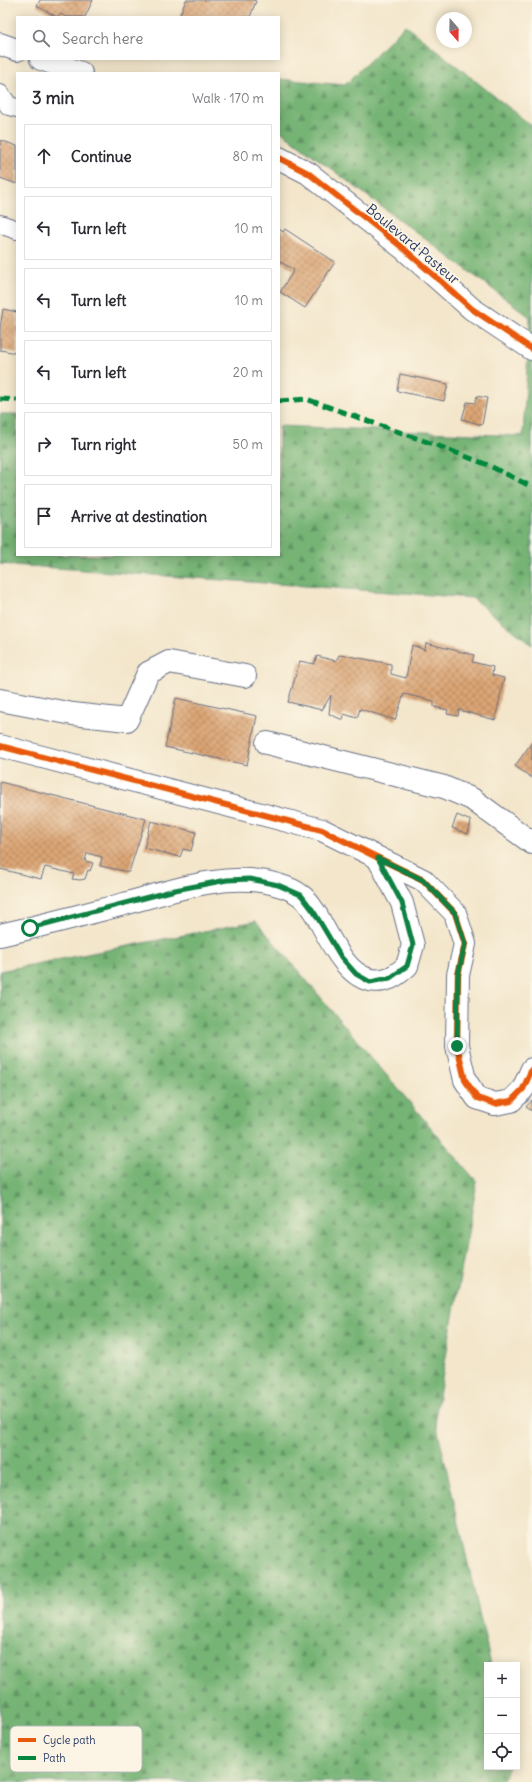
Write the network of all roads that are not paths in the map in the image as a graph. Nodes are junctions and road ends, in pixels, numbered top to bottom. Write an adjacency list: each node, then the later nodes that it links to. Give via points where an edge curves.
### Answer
1 (0, 44): 2 (street)
2 (16, 50)
3 (44, 60): 4 (street)
4 (78, 72)
5 (0, 94): 6 (lane, via 9,106)
6 (16, 108)
7 (280, 159): 10 (street, Boulevard Pasteur, via 308,173 403,248 472,309)
8 (0, 224): 9 (lane)
9 (16, 230)
10 (532, 349)
11 (245, 676): 12 (street, via 169,662 148,674 127,720 73,714)
12 (0, 700)
13 (267, 743): 15 (street, via 444,787 472,799)
14 (0, 746): 16 (street, via 322,830)
15 (532, 843)
16 (378, 858): 17 (street, via 402,903 413,945 407,966 390,978 370,982 356,974 341,957 301,895 278,885 250,879 227,880 175,890); 18 (street, via 423,880 455,913 465,944 458,975 457,1046 465,1080 477,1098 495,1104 511,1101 523,1089)
17 (0, 935)
18 (531, 1073)

